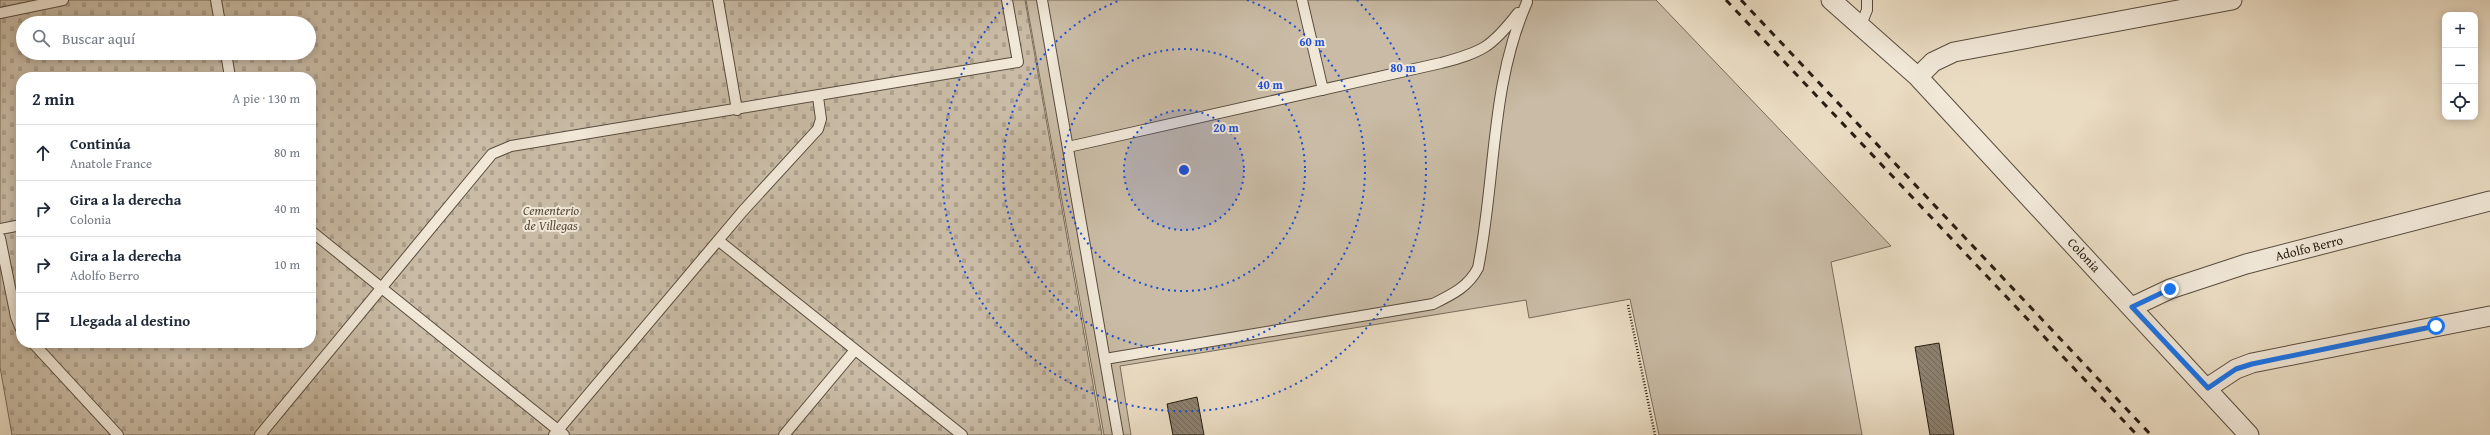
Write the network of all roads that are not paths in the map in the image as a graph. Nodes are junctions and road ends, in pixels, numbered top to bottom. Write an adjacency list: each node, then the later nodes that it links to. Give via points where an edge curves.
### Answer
1 (63, 0): 11 (lane)
2 (216, 0): 12 (lane)
3 (718, 0): 19 (lane)
4 (1007, 0): 18 (lane, via 1018,62)
5 (1042, 0): 20 (lane)
6 (1302, 0): 17 (lane)
7 (1831, 0): 13 (street, Colonia)
8 (1866, 0): 13 (lane, via 1867,10)
9 (2232, 0): 16 (street, via 1954,52 1933,62)
10 (1527, 1): 17 (lane, via 1496,40 1475,54); 33 (lane, via 1515,29 1504,72 1478,268 1471,280 1460,290 1433,304)
11 (0, 13)
12 (219, 16)
13 (1860, 27): 16 (street, Colonia)
14 (227, 60): 15 (lane)
15 (229, 72)
16 (1918, 77): 28 (street, Colonia)
17 (1323, 90): 20 (lane)
18 (818, 96): 19 (lane); 26 (lane, via 821,119 818,128)
19 (737, 110): 27 (lane, via 501,149 486,161)
20 (1068, 147): 33 (lane)
21 (2490, 201): 28 (street, Adolfo Berro, via 2246,264 2170,289)
22 (16, 227): 23 (lane)
23 (0, 229)
24 (316, 235): 27 (lane)
25 (0, 238): 30 (lane)
26 (719, 241): 32 (lane); 35 (lane)
27 (383, 287): 35 (lane); 37 (lane)
28 (2132, 307): 34 (street, Colonia)
29 (2490, 316): 34 (street, via 2252,364 2236,369)
30 (16, 317)
31 (38, 348): 36 (lane)
32 (855, 350): 38 (lane); 39 (lane)
33 (1105, 359): 40 (lane)
34 (2208, 388): 41 (street, Colonia)
35 (559, 433)
36 (118, 435)
37 (260, 435)
38 (784, 435)
39 (962, 435)
40 (1118, 435)
41 (2249, 435)

